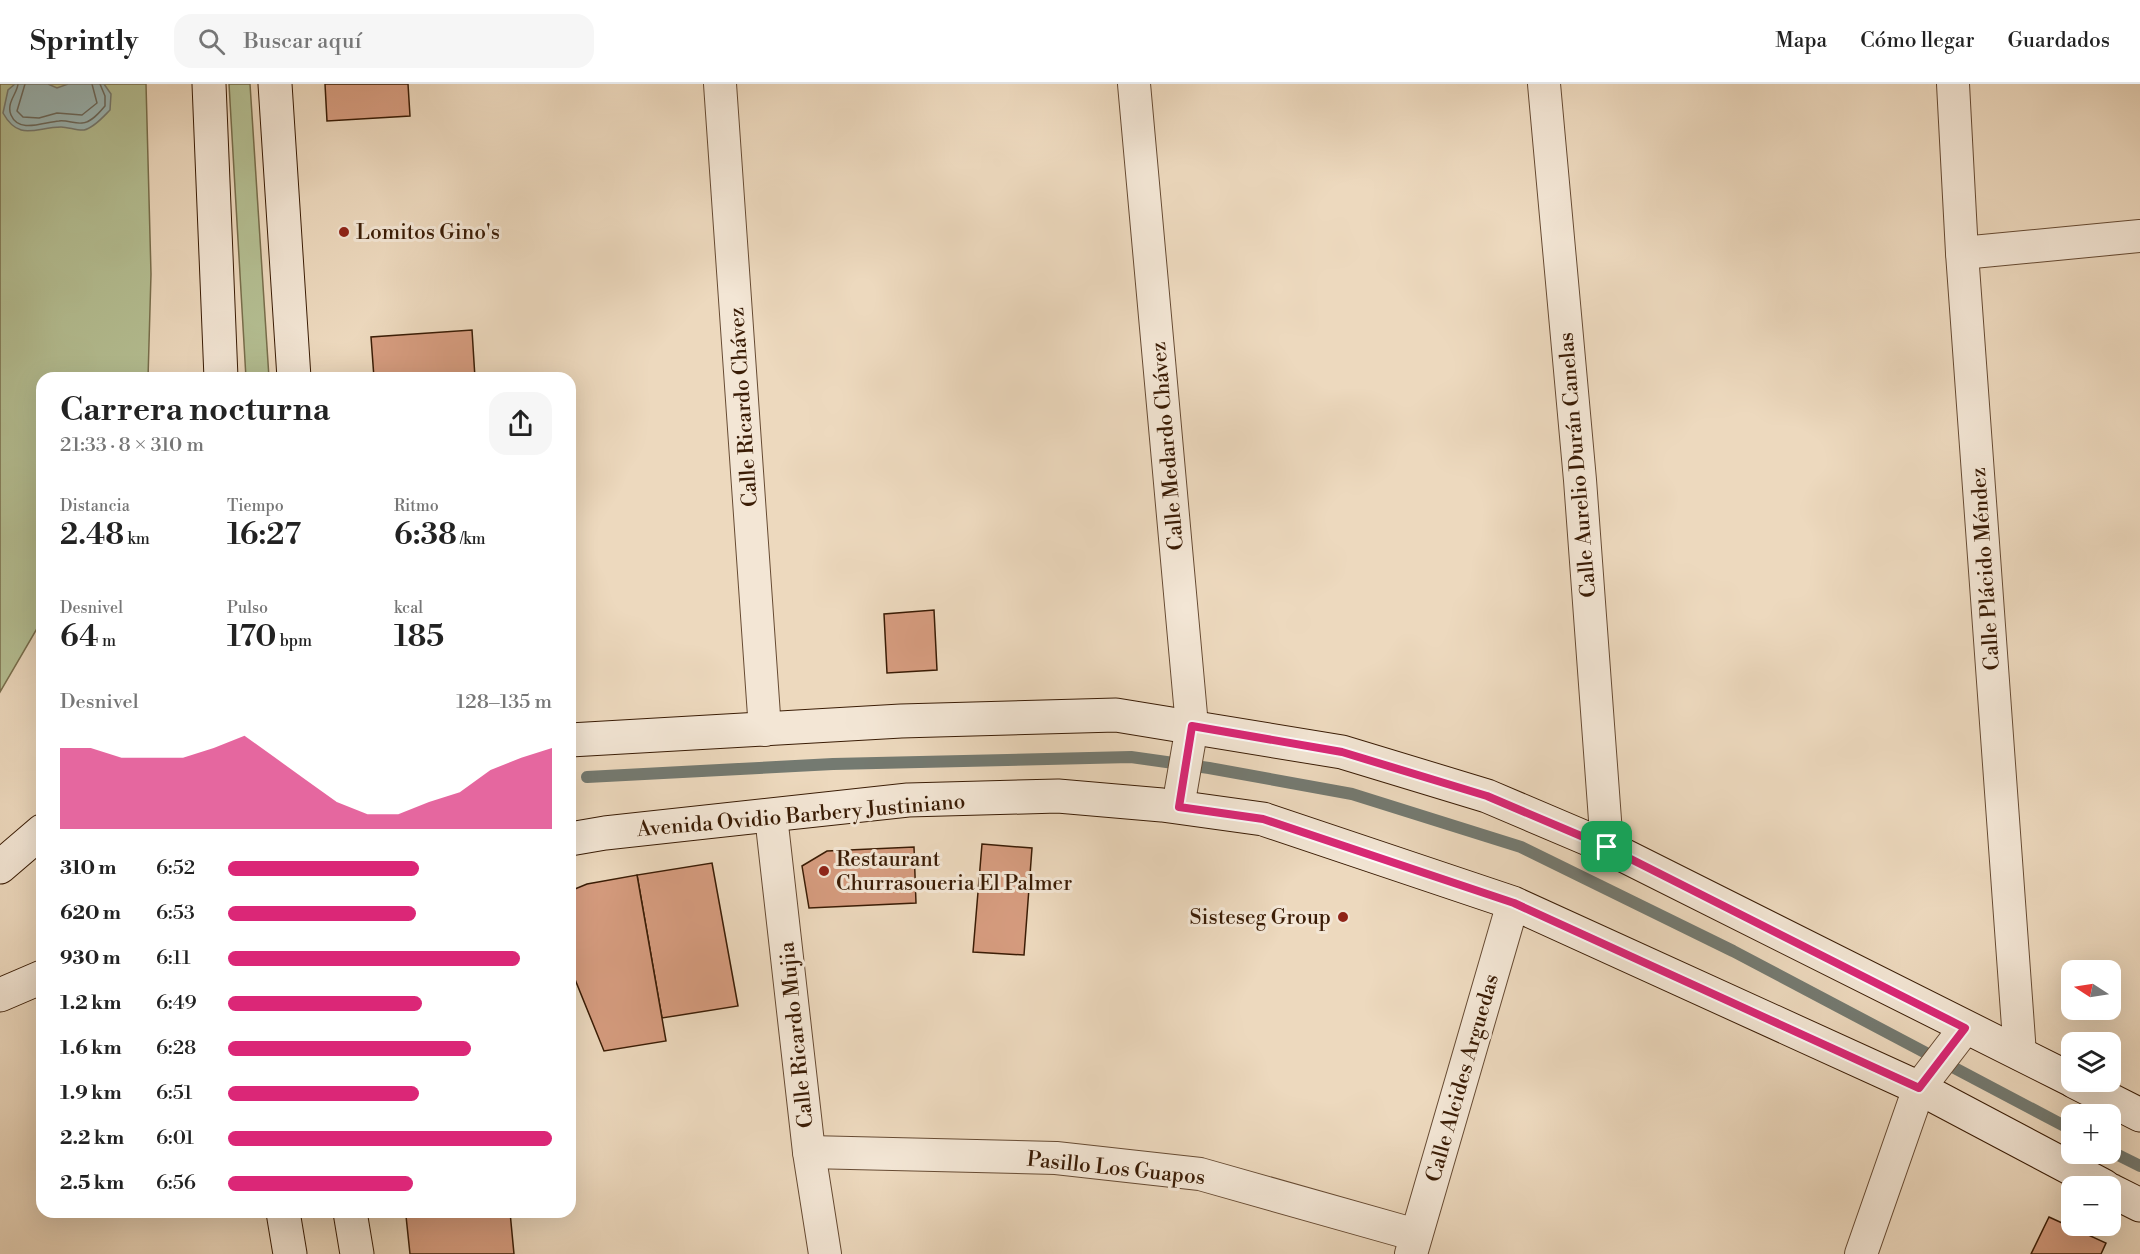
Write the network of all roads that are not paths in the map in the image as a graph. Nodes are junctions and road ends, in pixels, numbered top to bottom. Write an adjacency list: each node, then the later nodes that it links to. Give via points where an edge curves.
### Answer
1 (209, 84): 9 (street)
2 (275, 84): 10 (street)
3 (720, 84): 11 (street, Calle Ricardo Chávez)
4 (1134, 84): 13 (street, Calle Medardo Chávez)
5 (1544, 84): 17 (street, Calle Aurelio Durán Canelas, via 1580,480)
6 (1953, 84): 8 (street, Calle Plácido Méndez)
7 (2140, 236): 8 (street)
8 (1962, 254): 23 (street, Calle Plácido Méndez)
9 (221, 372)
10 (294, 372)
11 (765, 730): 12 (street, Avenida Ovidio Barbery Justiniano); 13 (street, Avenida Ovidio Barbery Justiniano, via 901,721 1116,715)
12 (576, 740)
13 (1185, 767): 14 (street, Avenida Ovidio Barbery Justiniano, via 1058,796 908,800); 17 (street, Avenida Ovidio Barbery Justiniano, via 1342,752 1487,796); 19 (street, Avenida Ovidio Barbery Justiniano, via 1263,819)
14 (771, 816): 16 (street, Avenida Ovidio Barbery Justiniano); 28 (street, Calle Ricardo Mujia)
15 (36, 836): 18 (street)
16 (576, 838)
17 (1607, 847): 22 (street, Avenida Ovidio Barbery Justiniano)
18 (0, 867)
19 (1514, 903): 25 (street, Avenida Ovidio Barbery Justiniano); 34 (street, Calle Alcides Arguedas)
20 (36, 980): 21 (street)
21 (0, 995)
22 (1957, 1038): 23 (street, Avenida Ovidio Barbery Justiniano); 25 (street)
23 (2020, 1054): 24 (street, Avenida Ovidio Barbery Justiniano)
24 (2061, 1075)
25 (1924, 1081): 29 (street, Avenida Ovidio Barbery Justiniano); 38 (street)
26 (2095, 1092): 27 (street, Avenida Ovidio Barbery Justiniano)
27 (2140, 1115)
28 (809, 1152): 34 (street, Pasillo Los Guapos, via 1056,1158 1200,1174); 37 (street, Calle Ricardo Mujia)
29 (2087, 1176)
30 (2121, 1196): 31 (street)
31 (2140, 1205)
32 (284, 1218): 35 (street)
33 (351, 1218): 36 (street)
34 (1413, 1245)
35 (290, 1254)
36 (357, 1254)
37 (825, 1254)
38 (1861, 1254)

